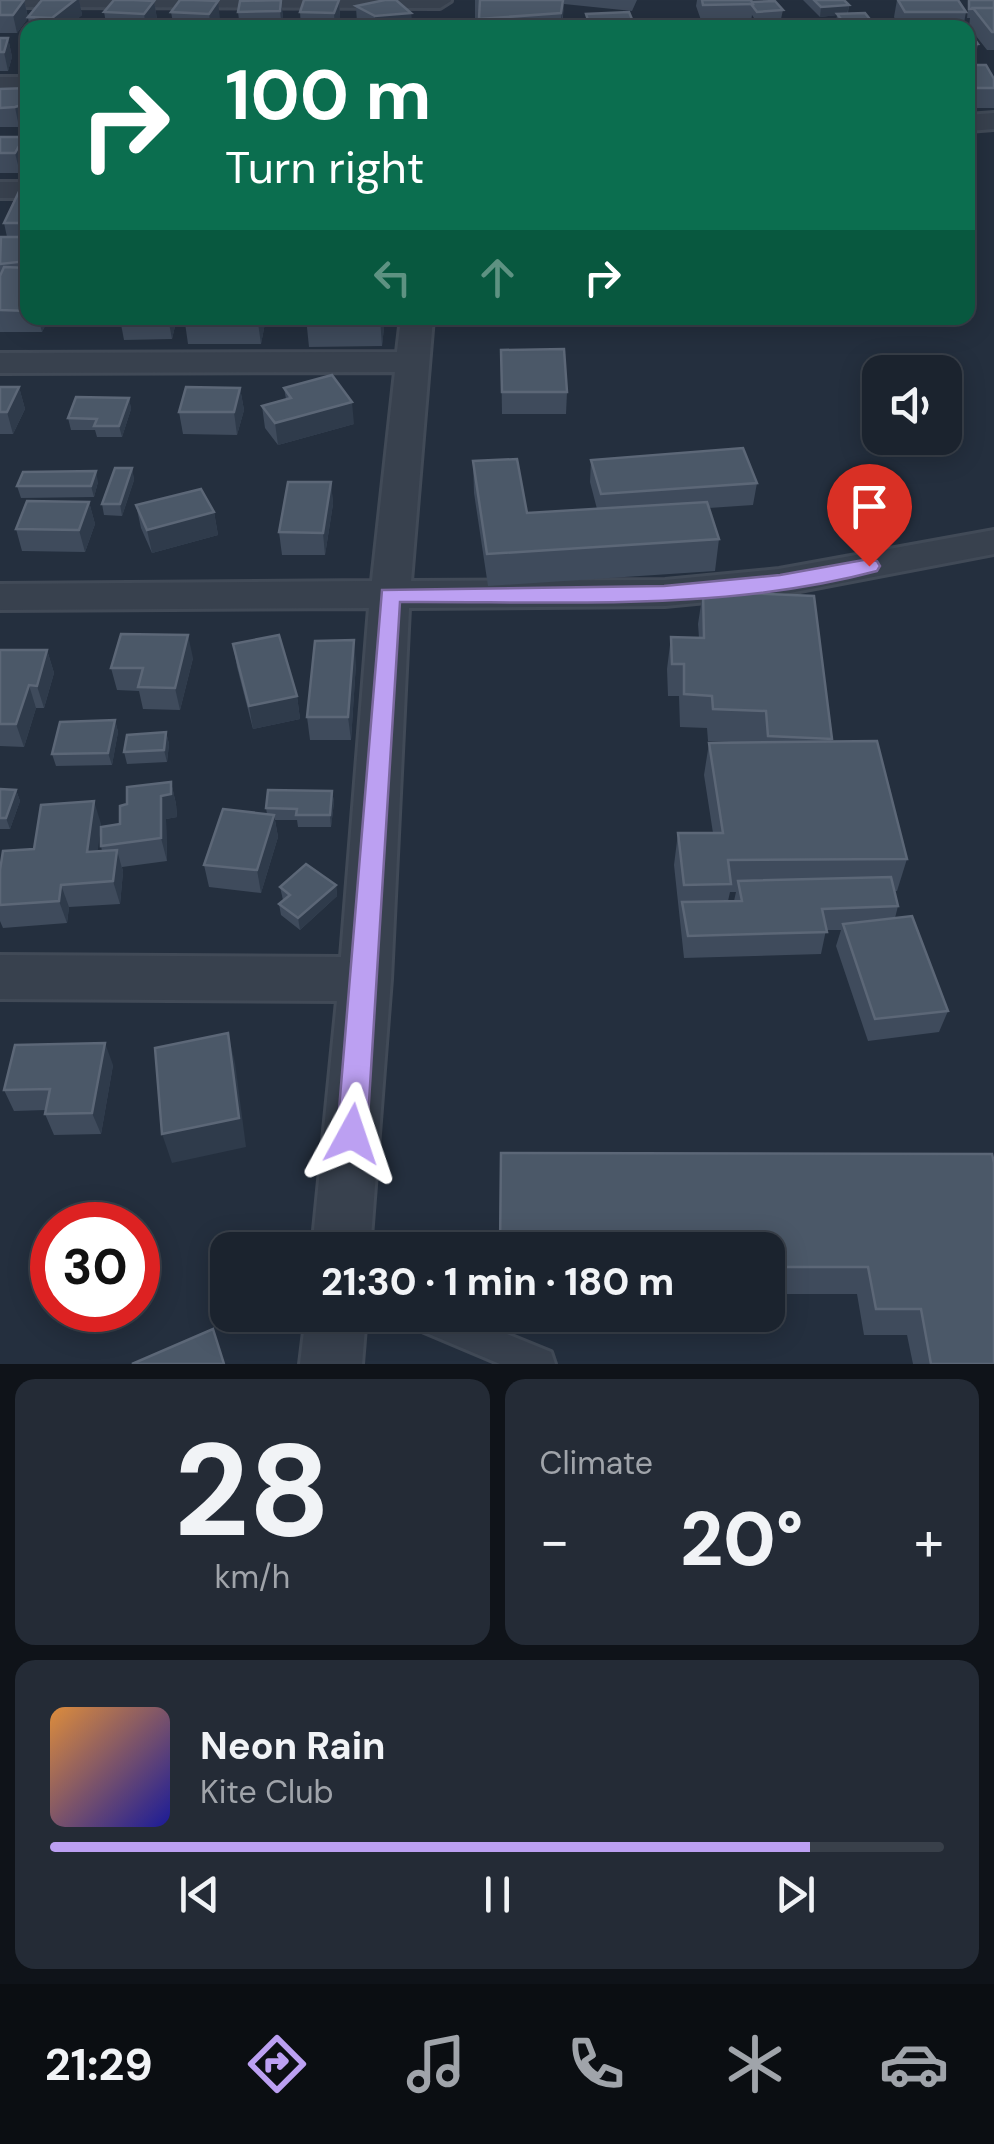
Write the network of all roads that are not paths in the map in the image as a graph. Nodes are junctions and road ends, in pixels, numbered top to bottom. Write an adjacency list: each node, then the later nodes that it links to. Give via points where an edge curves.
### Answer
1 (0, 0): 2 (street)
2 (440, 1)
3 (416, 340): 4 (street); 6 (street)
4 (0, 363)
5 (994, 542): 6 (street, via 780,582 664,593)
6 (390, 595): 7 (street); 9 (street)
7 (0, 597)
8 (0, 977): 9 (street)
9 (365, 979): 10 (street)
10 (344, 1232)
11 (334, 1332): 13 (street)
12 (462, 1332): 14 (lane)
13 (331, 1364)
14 (539, 1364)

